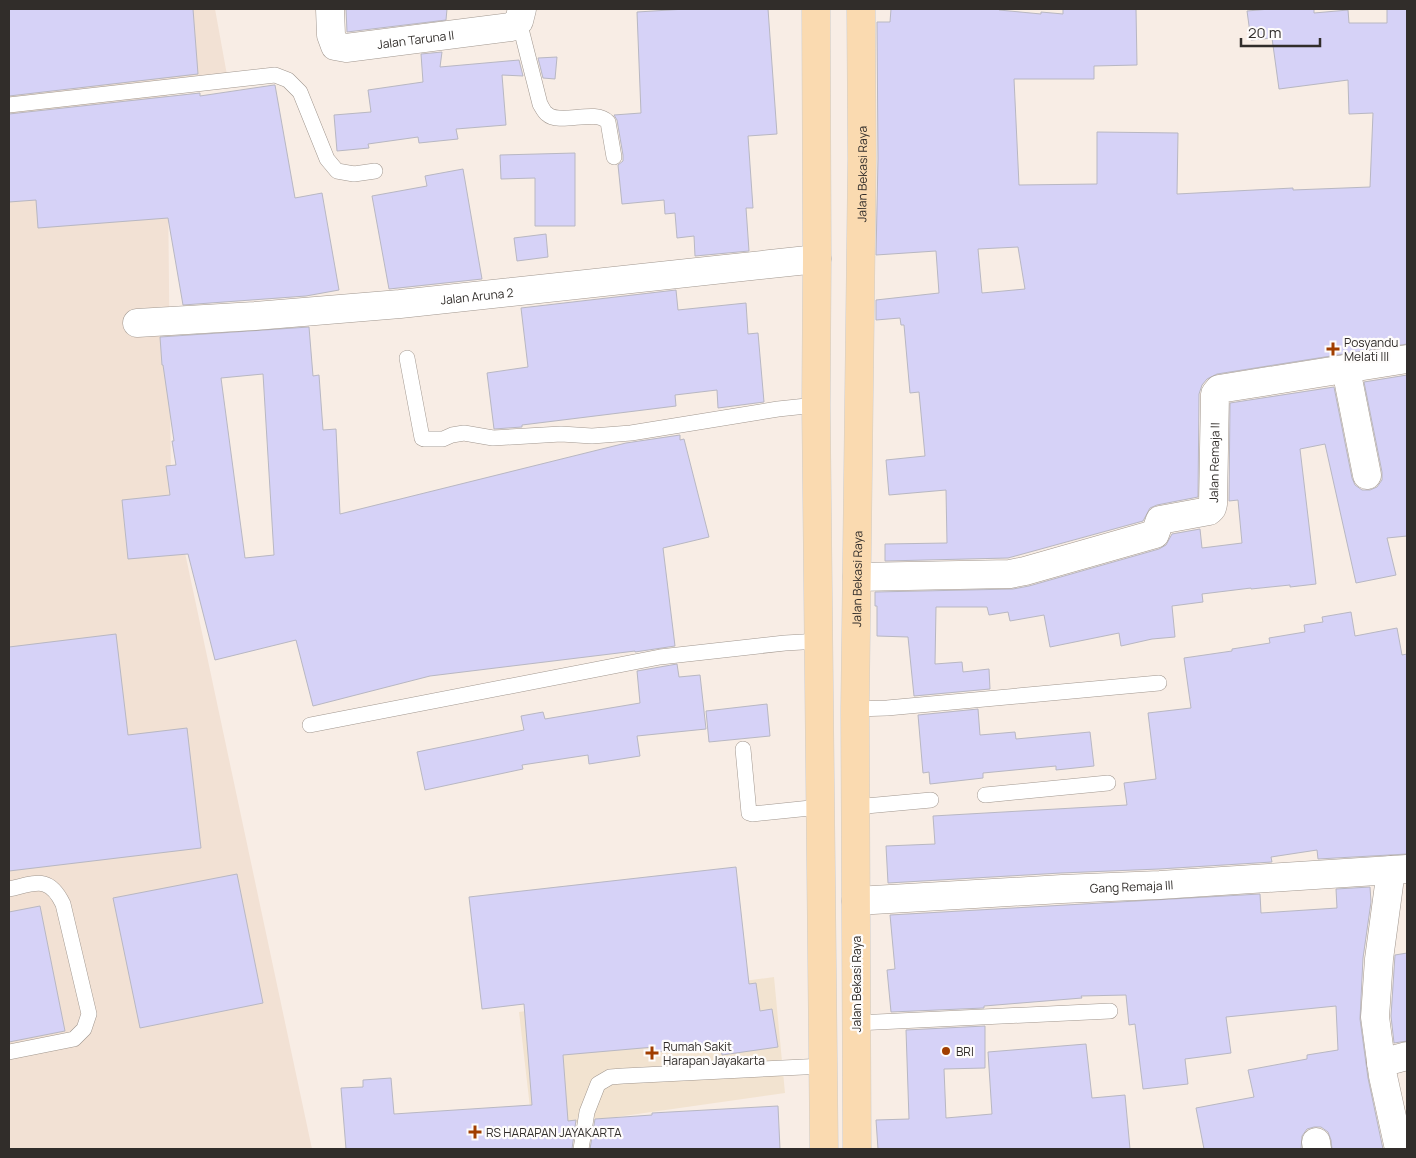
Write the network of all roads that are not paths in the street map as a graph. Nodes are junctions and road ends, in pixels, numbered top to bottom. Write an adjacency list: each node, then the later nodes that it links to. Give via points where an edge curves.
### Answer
1 (330, 9): 4 (street, Jalan Taruna II, via 335,46 346,48 511,27)
2 (816, 9): 8 (main road)
3 (860, 9): 15 (main road, Jalan Bekasi Raya, via 862,159)
4 (521, 15): 6 (lane, via 540,104 545,114 553,118 604,118 608,122)
5 (9, 105): 7 (lane, via 275,75 288,80 300,92 327,159 338,170 354,174)
6 (614, 157)
7 (375, 172)
8 (817, 259): 9 (street, Jalan Aruna 2, via 400,304); 13 (main road)
9 (137, 323)
10 (407, 358): 13 (lane, via 424,440 464,433 493,438 630,433)
11 (1407, 359): 12 (street, Jalan Remaja II)
12 (1346, 369): 14 (street); 15 (street, Jalan Remaja II, via 1216,391 1213,504 1209,511 1160,520 1155,534 1010,574)
13 (816, 405): 16 (main road)
14 (1367, 475)
15 (857, 577): 18 (main road, Jalan Bekasi Raya)
16 (820, 641): 19 (lane, via 660,657); 24 (main road)
17 (1159, 683): 18 (lane)
18 (855, 709): 25 (main road, Jalan Bekasi Raya)
19 (310, 725)
20 (743, 749): 24 (lane, via 749,813)
21 (1108, 783): 22 (lane)
22 (985, 795)
23 (931, 800): 25 (lane)
24 (820, 807): 34 (main road)
25 (855, 807): 28 (main road, Jalan Bekasi Raya)
26 (1399, 870): 28 (street, Gang Remaja III); 33 (street, via 1379,959 1375,1017)
27 (9, 889): 31 (lane, via 35,883 46,884 57,892 63,904 89,1014 84,1029 74,1038)
28 (856, 901): 30 (main road, Jalan Bekasi Raya)
29 (1110, 1011): 30 (lane)
30 (856, 1022): 37 (main road, Jalan Bekasi Raya)
31 (9, 1052)
32 (1407, 1056): 33 (street)
33 (1381, 1063): 38 (street)
34 (824, 1066): 35 (lane, via 610,1078 598,1084 593,1096); 36 (main road)
35 (581, 1149)
36 (824, 1149)
37 (857, 1149)
38 (1399, 1149)

